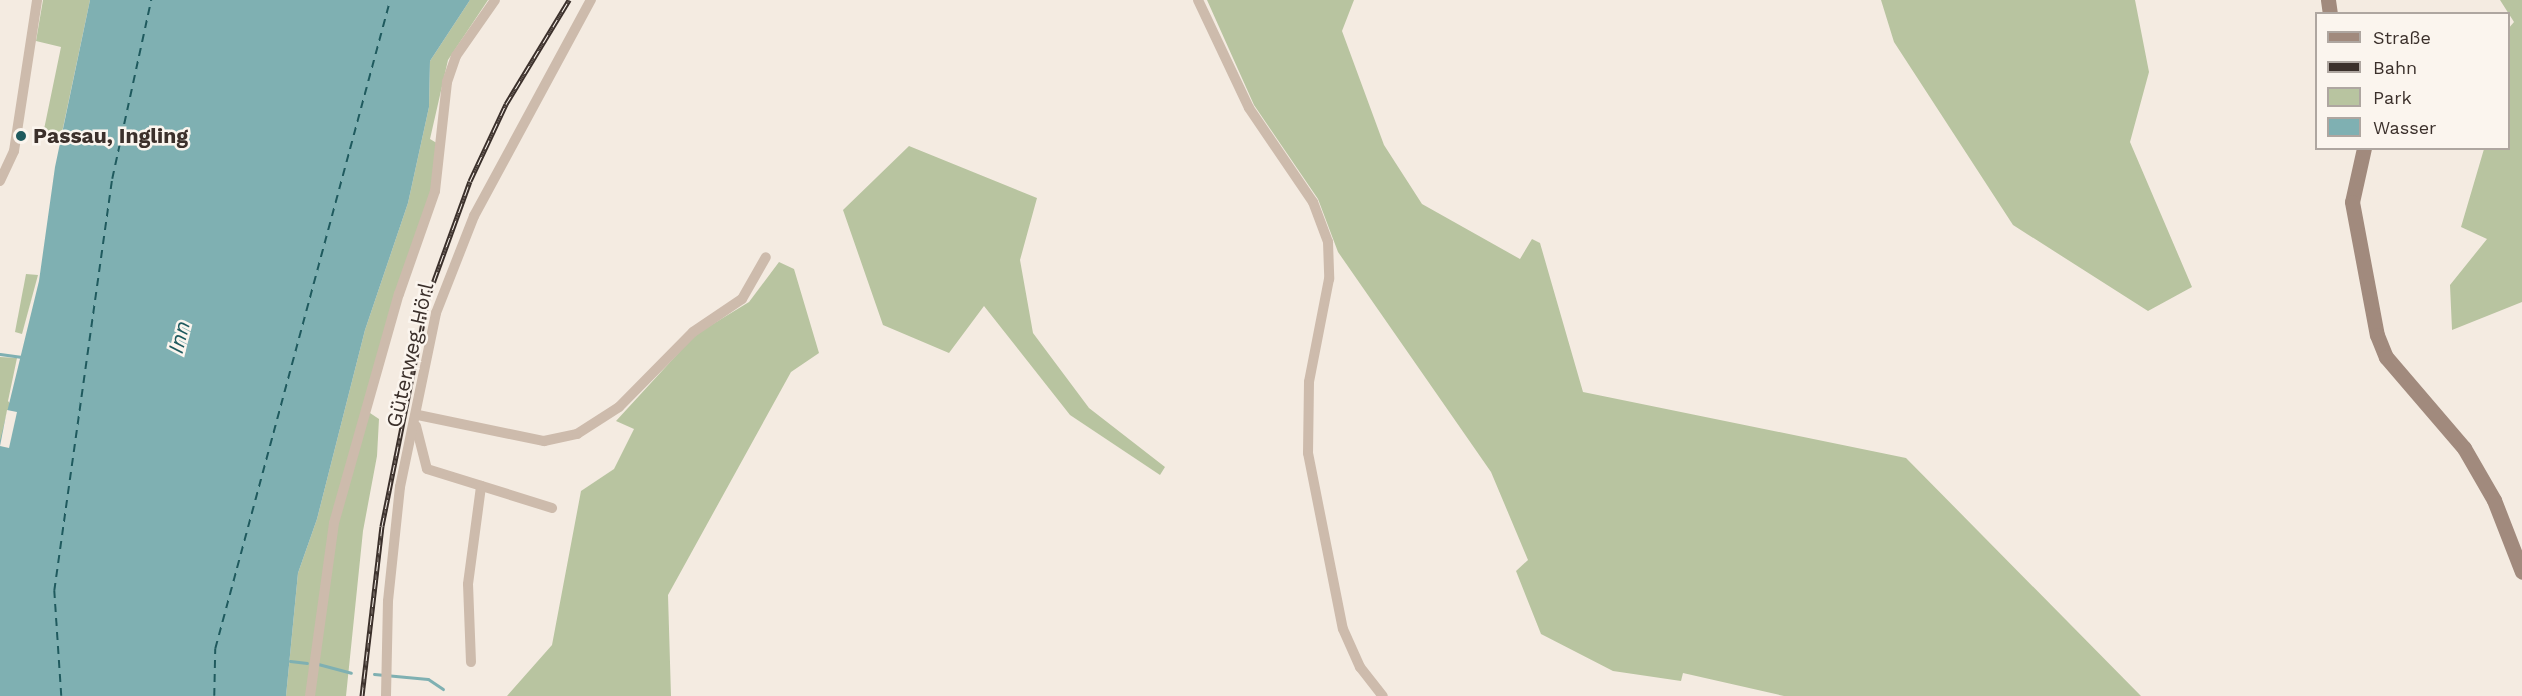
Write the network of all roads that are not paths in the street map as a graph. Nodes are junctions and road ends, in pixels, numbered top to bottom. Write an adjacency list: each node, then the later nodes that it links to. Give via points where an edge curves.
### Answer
1 (37, 0): 6 (street, via 14,151)
2 (495, 0): 13 (street, via 456,56 447,82 435,191 399,294 334,522)
3 (591, 0): 8 (street, Güterweg Hörl, via 463,240 424,358)
4 (1198, 0): 15 (street, via 1249,108 1312,202 1328,242 1329,279 1309,382 1308,453 1343,628 1360,667)
5 (2364, 150): 11 (street, via 2352,202 2376,335 2386,357 2464,448 2494,500)
6 (0, 181)
7 (766, 257): 8 (street, via 742,299 693,332 619,407 577,434 543,441)
8 (417, 421): 9 (street, via 427,469); 14 (street, Güterweg Hörl, via 400,487 391,569)
9 (480, 486): 10 (street); 12 (street, via 468,584)
10 (552, 508)
11 (2522, 572)
12 (471, 662)
13 (310, 696)
14 (386, 696)
15 (1383, 696)

